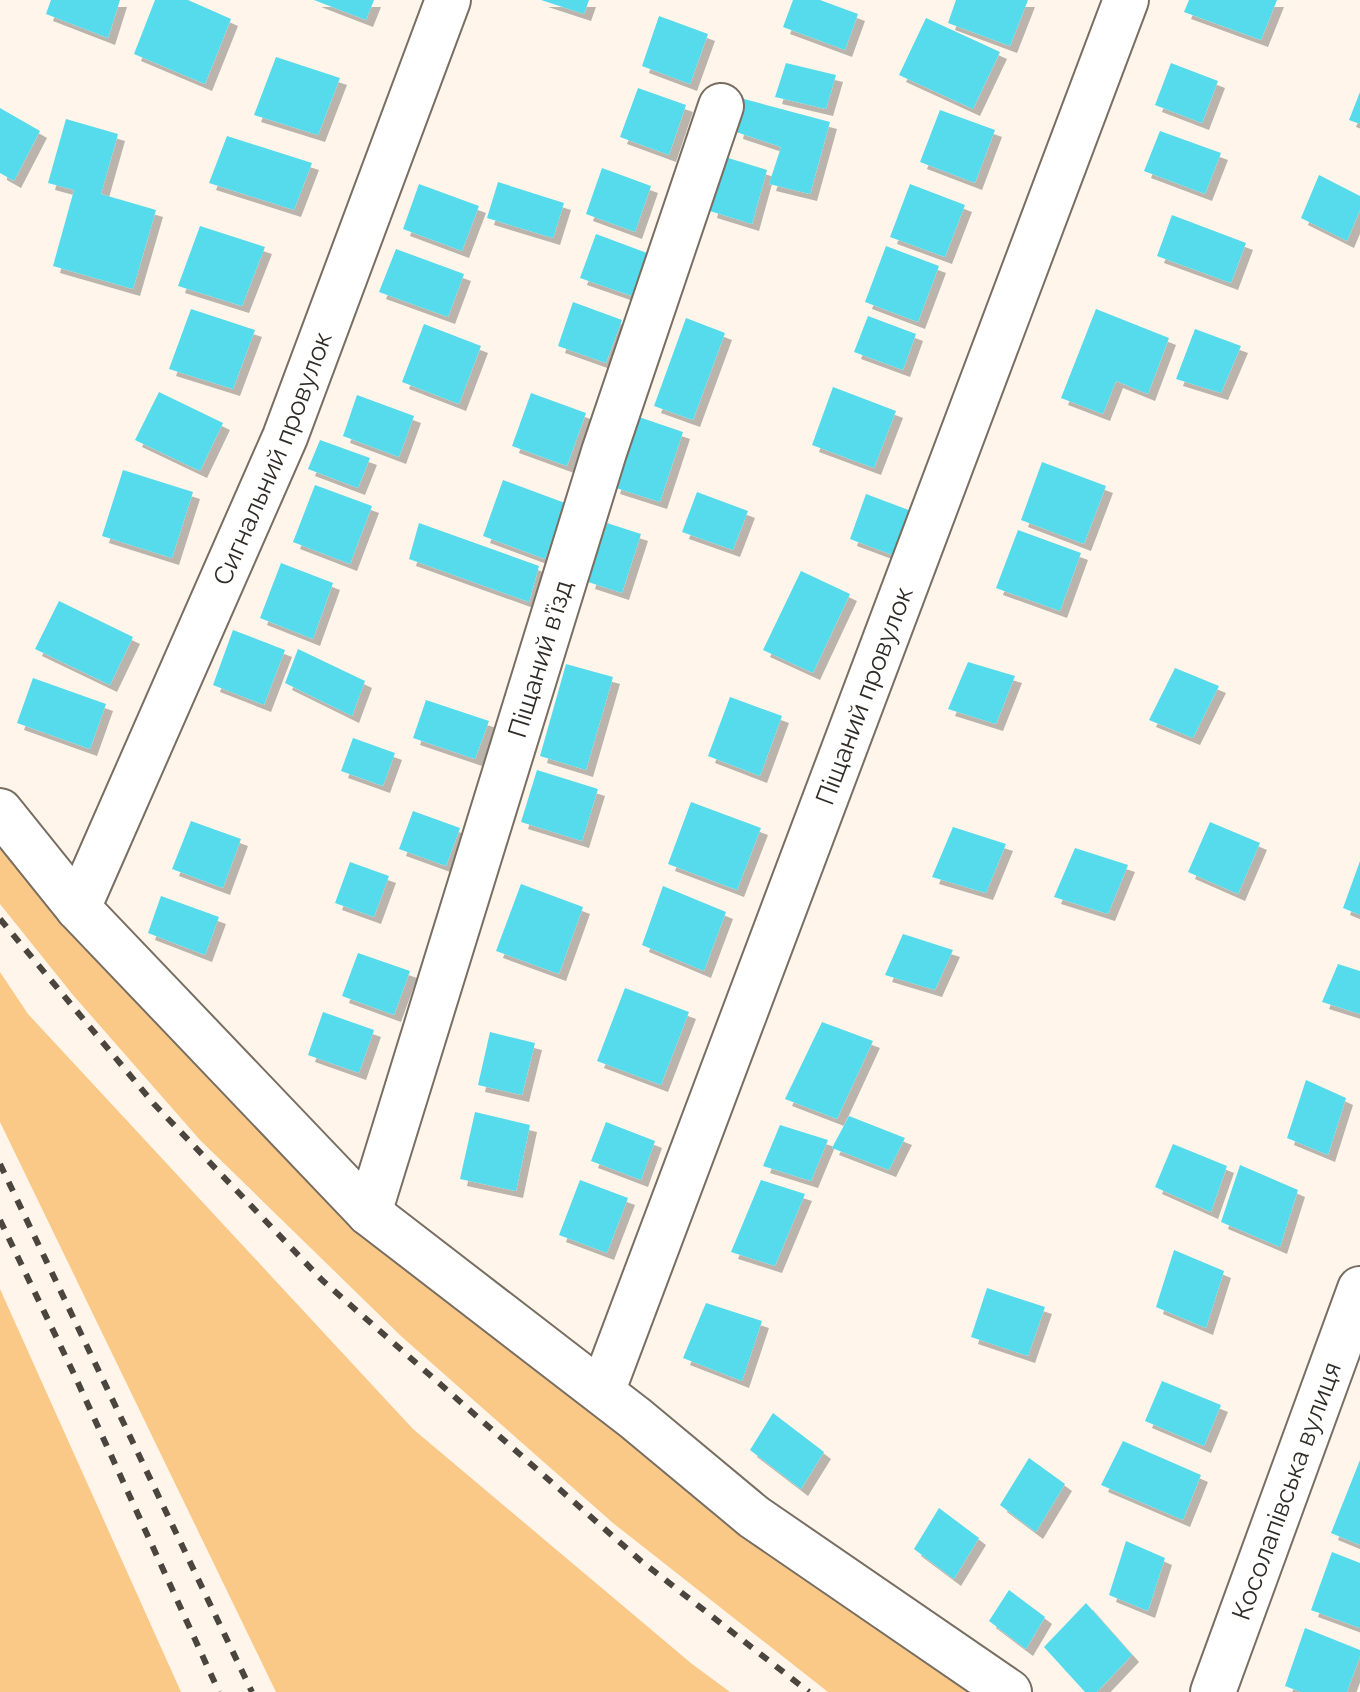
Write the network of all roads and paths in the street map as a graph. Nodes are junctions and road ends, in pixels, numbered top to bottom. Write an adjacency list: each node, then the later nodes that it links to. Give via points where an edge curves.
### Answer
1 (448, 0): 5 (street, Сигнальний провулок, via 285,437)
2 (1126, 0): 8 (street, Піщаний провулок)
3 (721, 106): 6 (street, Піщаний в’їзд, via 604,452)
4 (0, 811): 5 (street)
5 (78, 908): 6 (street)
6 (369, 1213): 8 (street)
7 (1360, 1289): 9 (street, Косолапівська вулиця)
8 (602, 1392): 10 (street, via 754,1517)
9 (1211, 1691)
10 (1009, 1692)

